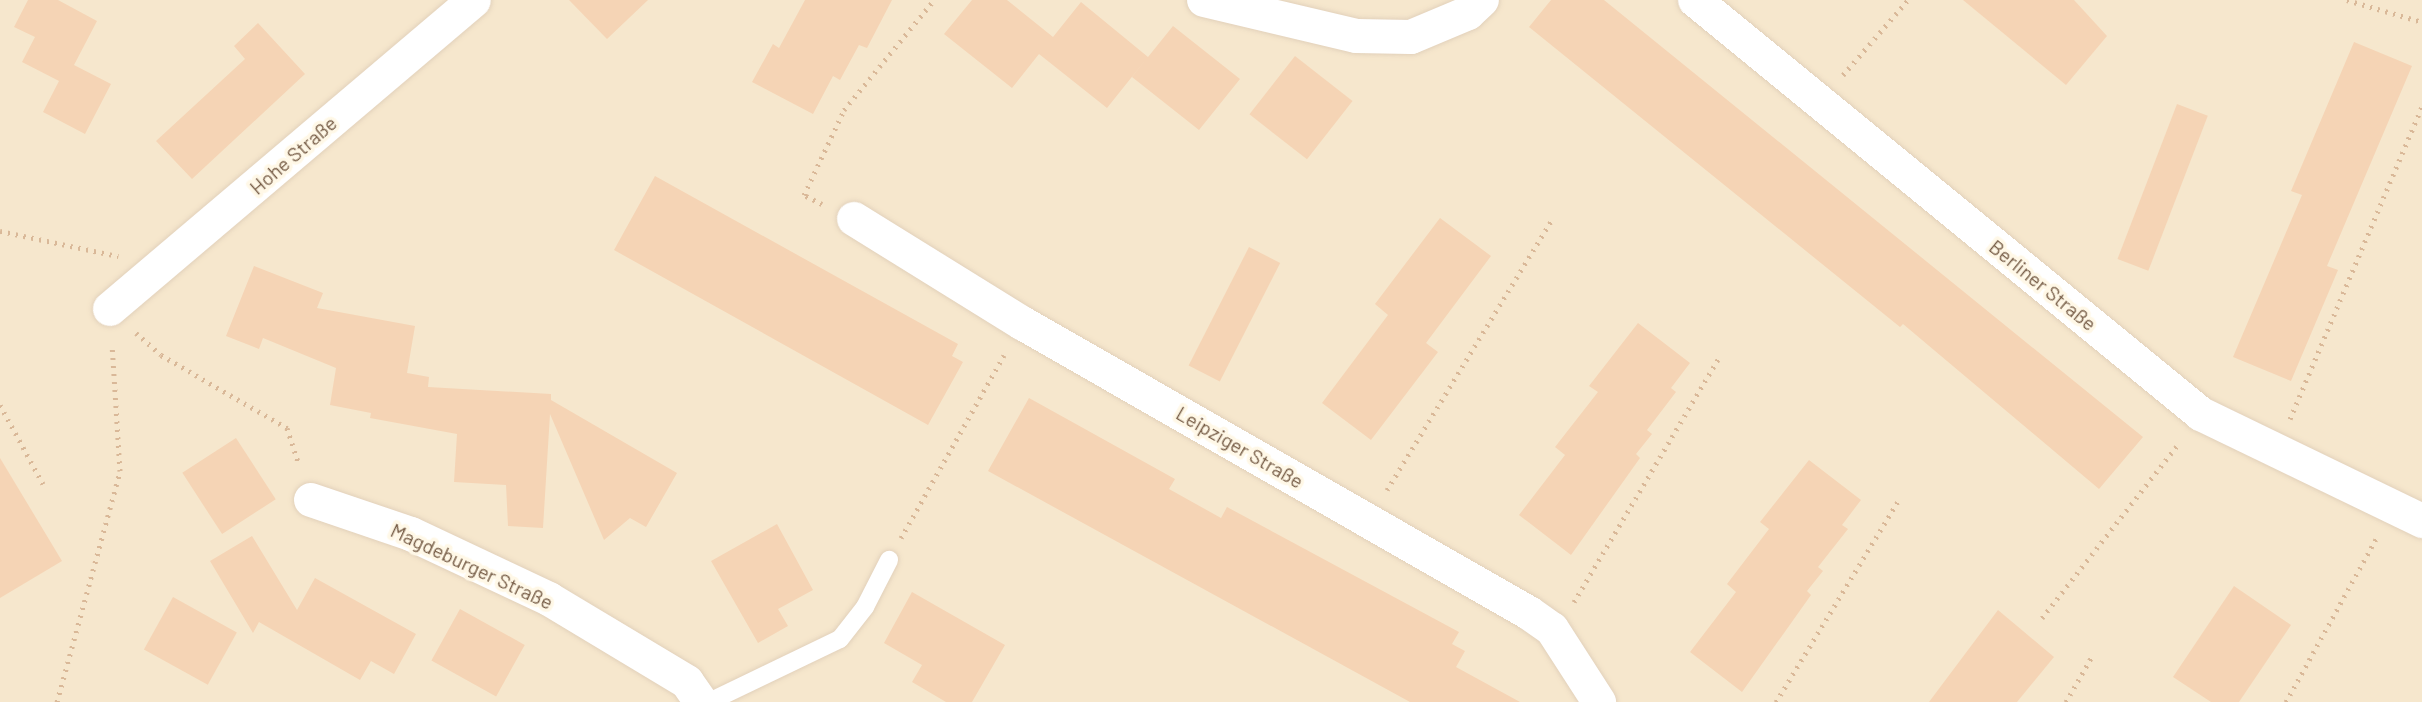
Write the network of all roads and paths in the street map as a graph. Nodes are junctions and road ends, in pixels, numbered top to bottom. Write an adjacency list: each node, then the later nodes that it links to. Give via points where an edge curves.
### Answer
1 (474, 0): 14 (street, Hohe Straße)
2 (934, 0): 12 (path, via 844,110 804,195)
3 (1204, 0): 4 (street, via 1356,36 1411,37 1468,13)
4 (1482, 0)
5 (1695, 0): 9 (street, Berliner Straße)
6 (1908, 0): 9 (path)
7 (2347, 0): 8 (path)
8 (2422, 22)
9 (1819, 102): 19 (street, Berliner Straße)
10 (2422, 107): 20 (path)
11 (1553, 218): 21 (path)
12 (854, 219): 33 (street, Leipziger Straße, via 1022,323 1529,613 1552,629)
13 (0, 231): 14 (path)
14 (162, 267): 15 (street, Hohe Straße)
15 (110, 309): 23 (path, via 161,355 287,428); 30 (path, via 120,471)
16 (1009, 346): 26 (path)
17 (1720, 356): 27 (path)
18 (0, 405): 22 (path)
19 (2201, 414): 20 (street, Berliner Straße); 28 (path)
20 (2277, 450): 25 (street, Berliner Straße)
21 (1394, 478)
22 (43, 484)
23 (311, 500): 31 (street, Magdeburger Straße, via 411,534 549,599 687,682)
24 (1899, 500): 34 (path)
25 (2407, 515): 36 (path)
26 (889, 560): 32 (lane, via 865,607 840,639)
27 (1589, 585)
28 (2042, 618)
29 (2091, 658): 35 (path)
30 (57, 702)
31 (701, 702)
32 (709, 702)
33 (1599, 702)
34 (1776, 702)
35 (2066, 702)
36 (2286, 702)

